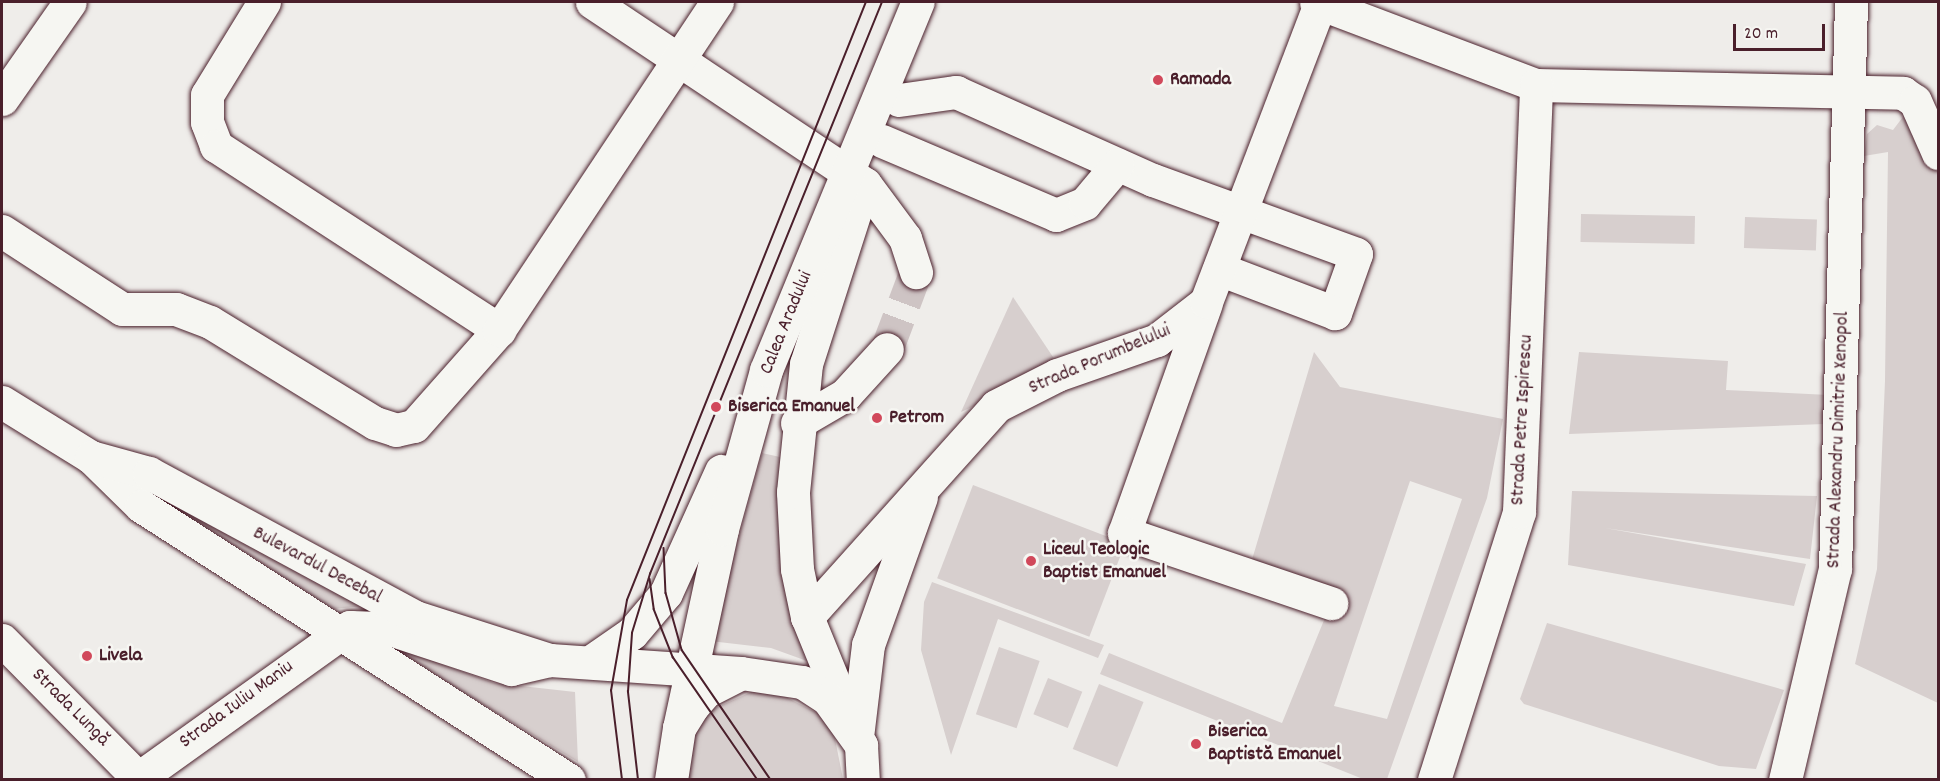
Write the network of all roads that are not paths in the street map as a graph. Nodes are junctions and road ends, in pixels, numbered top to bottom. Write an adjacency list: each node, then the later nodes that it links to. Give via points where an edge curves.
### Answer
1 (70, 2): 13 (street)
2 (592, 2): 10 (street)
3 (717, 2): 10 (street)
4 (918, 2): 18 (street, Calea Aradului)
5 (941, 2): 14 (street, Calea Aradului)
6 (1318, 2): 9 (street); 19 (street)
7 (1851, 2): 12 (street, Strada Alexandru Dimitrie Xenopol)
8 (250, 10): 24 (street, via 207,95 207,122 216,146)
9 (1370, 11): 11 (street)
10 (679, 58): 18 (street); 24 (street)
11 (1536, 85): 12 (street); 44 (street, Strada Petre Ispirescu, via 1518,512)
12 (1848, 94): 16 (street, via 1910,97); 45 (street, Strada Alexandru Dimitrie Xenopol, via 1834,569)
13 (2, 99)
14 (899, 100): 15 (street, Calea Aradului); 17 (street, via 956,92)
15 (882, 141): 17 (street, via 1056,215 1084,203); 18 (street, Calea Aradului)
16 (1938, 153)
17 (1117, 165): 19 (street)
18 (857, 178): 22 (street, via 905,238); 26 (street, Calea Aradului); 28 (street, Calea Aradului, via 820,315)
19 (1240, 214): 21 (street); 21 (street, via 1356,254 1335,313)
20 (2, 231): 24 (street, via 122,309 176,309 210,322 396,430 414,426 432,411)
21 (1219, 269): 23 (street)
22 (916, 272)
23 (1206, 302): 30 (street, Strada Porumbelului, via 1157,340 1057,375 996,406); 31 (street, via 1124,532)
24 (499, 330)
25 (887, 349): 28 (street, via 845,395)
26 (766, 370): 36 (street, via 666,593 632,633); 37 (street, Calea Aradului)
27 (2, 402): 29 (street, Bulevardul Decebal)
28 (797, 423): 32 (street, Calea Aradului, via 794,531)
29 (91, 457): 33 (street, Bulevardul Decebal, via 141,506); 35 (street, Bulevardul Decebal, via 149,473 415,617)
30 (927, 480): 32 (street, Strada Porumbelului); 40 (street, via 868,645)
31 (1331, 603)
32 (807, 617): 40 (street, Calea Aradului)
33 (337, 631): 35 (street, Bulevardul Decebal, via 366,625 387,628 511,669); 41 (street, Strada Iuliu Maniu); 42 (street, Bulevardul Decebal)
34 (2, 640): 41 (street, Strada Lungă)
35 (550, 660): 36 (street, Bulevardul Decebal)
36 (593, 660): 37 (street, Bulevardul Decebal)
37 (692, 670): 38 (street, Bulevardul Decebal); 39 (street, Calea Aradului)
38 (741, 673): 39 (street, via 706,692); 40 (street, Bulevardul Decebal, via 802,682 828,699)
39 (679, 728): 43 (street, Calea Aradului)
40 (862, 756)
41 (137, 779)
42 (569, 780)
43 (671, 780)
44 (1434, 780)
45 (1785, 780)

